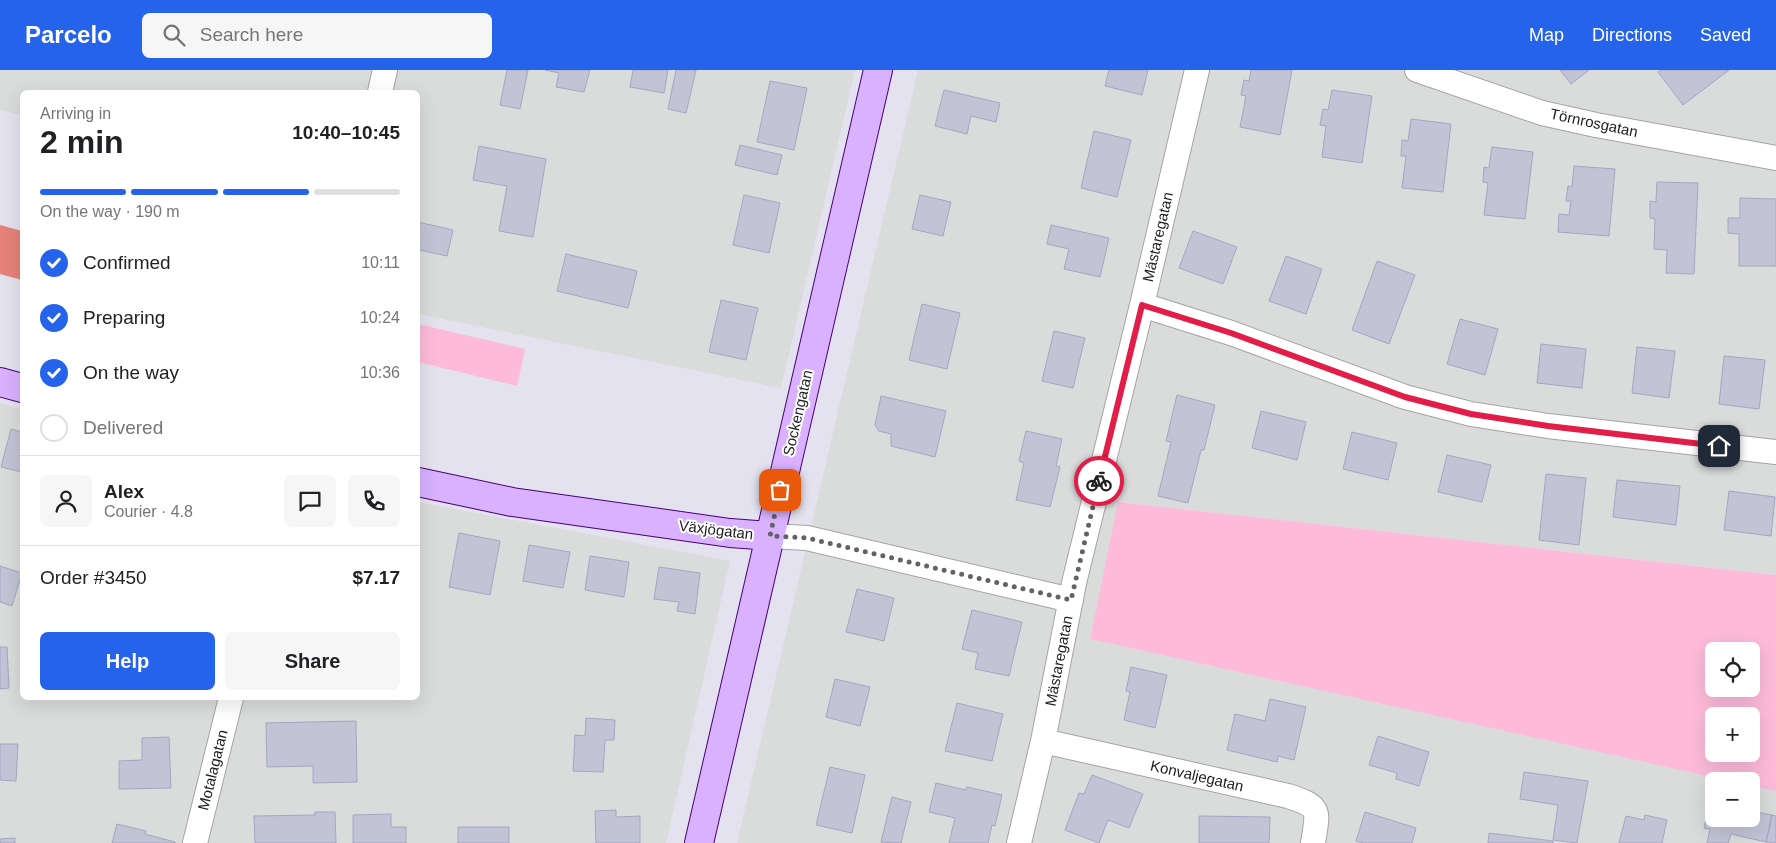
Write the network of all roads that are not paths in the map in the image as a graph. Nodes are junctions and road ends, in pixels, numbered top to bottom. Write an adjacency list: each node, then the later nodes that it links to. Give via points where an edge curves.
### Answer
1 (385, 70): 5 (street)
2 (878, 70): 12 (street, Sockengatan)
3 (1197, 70): 7 (street, Mästaregatan)
4 (1418, 70): 6 (street, Törnrosgatan, via 1542,112)
5 (380, 90)
6 (1776, 158)
7 (1142, 305): 10 (street, via 1231,333 1405,397 1471,414); 13 (street, Mästaregatan)
8 (0, 382): 9 (street)
9 (20, 387)
10 (1776, 452)
11 (420, 482): 12 (street, Växjögatan, via 512,502)
12 (770, 536): 13 (street, Växjögatan, via 807,538); 17 (street, Sockengatan)
13 (1071, 600): 15 (street, Mästaregatan)
14 (230, 700): 16 (street, Motalagatan)
15 (1043, 741): 18 (street, Mästaregatan); 19 (street, Konvaljegatan, via 1310,803 1317,816)
16 (194, 843)
17 (699, 843)
18 (1019, 843)
19 (1313, 843)

